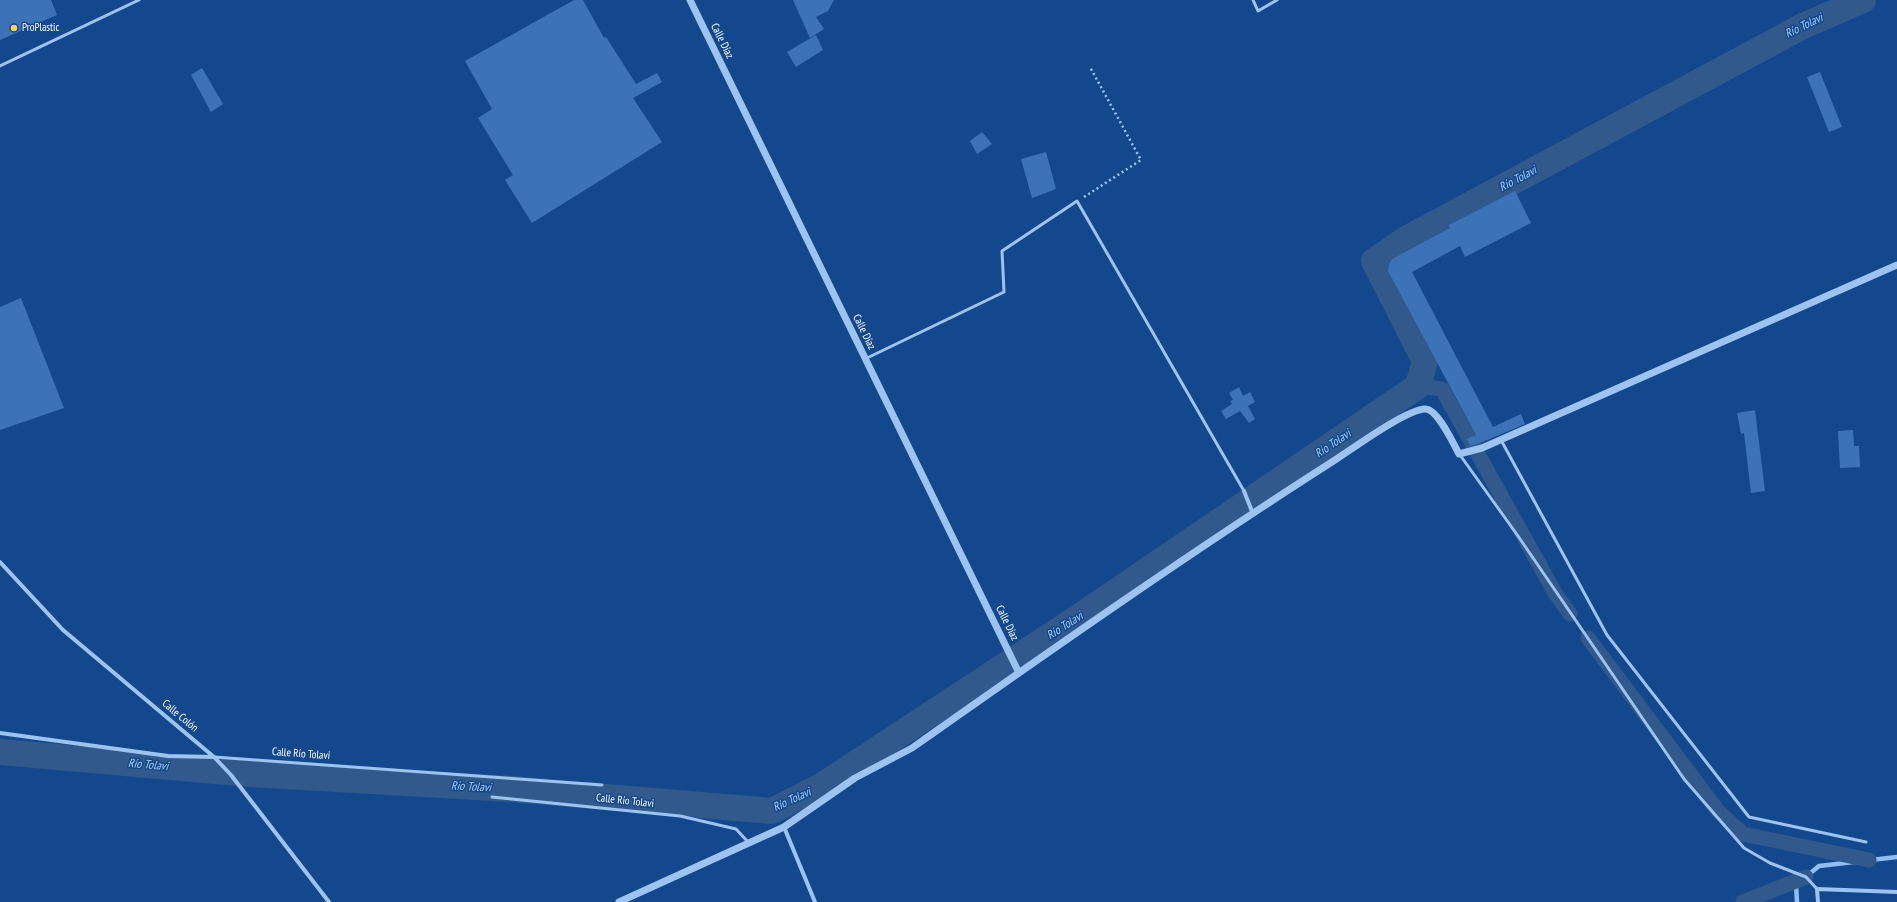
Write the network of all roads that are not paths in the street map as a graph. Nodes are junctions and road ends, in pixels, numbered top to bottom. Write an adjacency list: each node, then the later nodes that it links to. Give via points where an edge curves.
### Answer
1 (139, 0): 5 (lane)
2 (690, 0): 7 (street, Calle Díaz)
3 (1253, 0): 4 (lane, via 1258,11)
4 (1277, 0)
5 (0, 66)
6 (1897, 265): 8 (street)
7 (865, 359): 10 (lane, via 1004,292 1002,251 1077,201); 13 (street, Calle Díaz)
8 (1501, 440): 9 (street); 19 (lane, via 1607,635 1749,817)
9 (1459, 454): 11 (street, via 1434,412 1426,409 1416,411 1394,422); 21 (lane, via 1684,779 1744,848 1770,863 1806,877)
10 (1244, 491): 11 (street, via 1248,507)
11 (1253, 514): 13 (street)
12 (0, 562): 15 (street, Calle Colón, via 63,630)
13 (1019, 673): 18 (street, via 912,748 855,778)
14 (0, 732): 15 (street, Calle Río Tolavi, via 168,756)
15 (214, 757): 16 (lane, Calle Río Tolavi); 23 (street, Calle Colón, via 231,775)
16 (602, 785)
17 (492, 797): 20 (lane, Calle Río Tolavi, via 680,816 736,828)
18 (784, 827): 20 (street); 25 (street)
19 (1866, 842)
20 (749, 844): 24 (street)
21 (1817, 889): 22 (street); 26 (street)
22 (1897, 892)
23 (329, 902)
24 (619, 902)
25 (815, 902)
26 (1818, 902)

